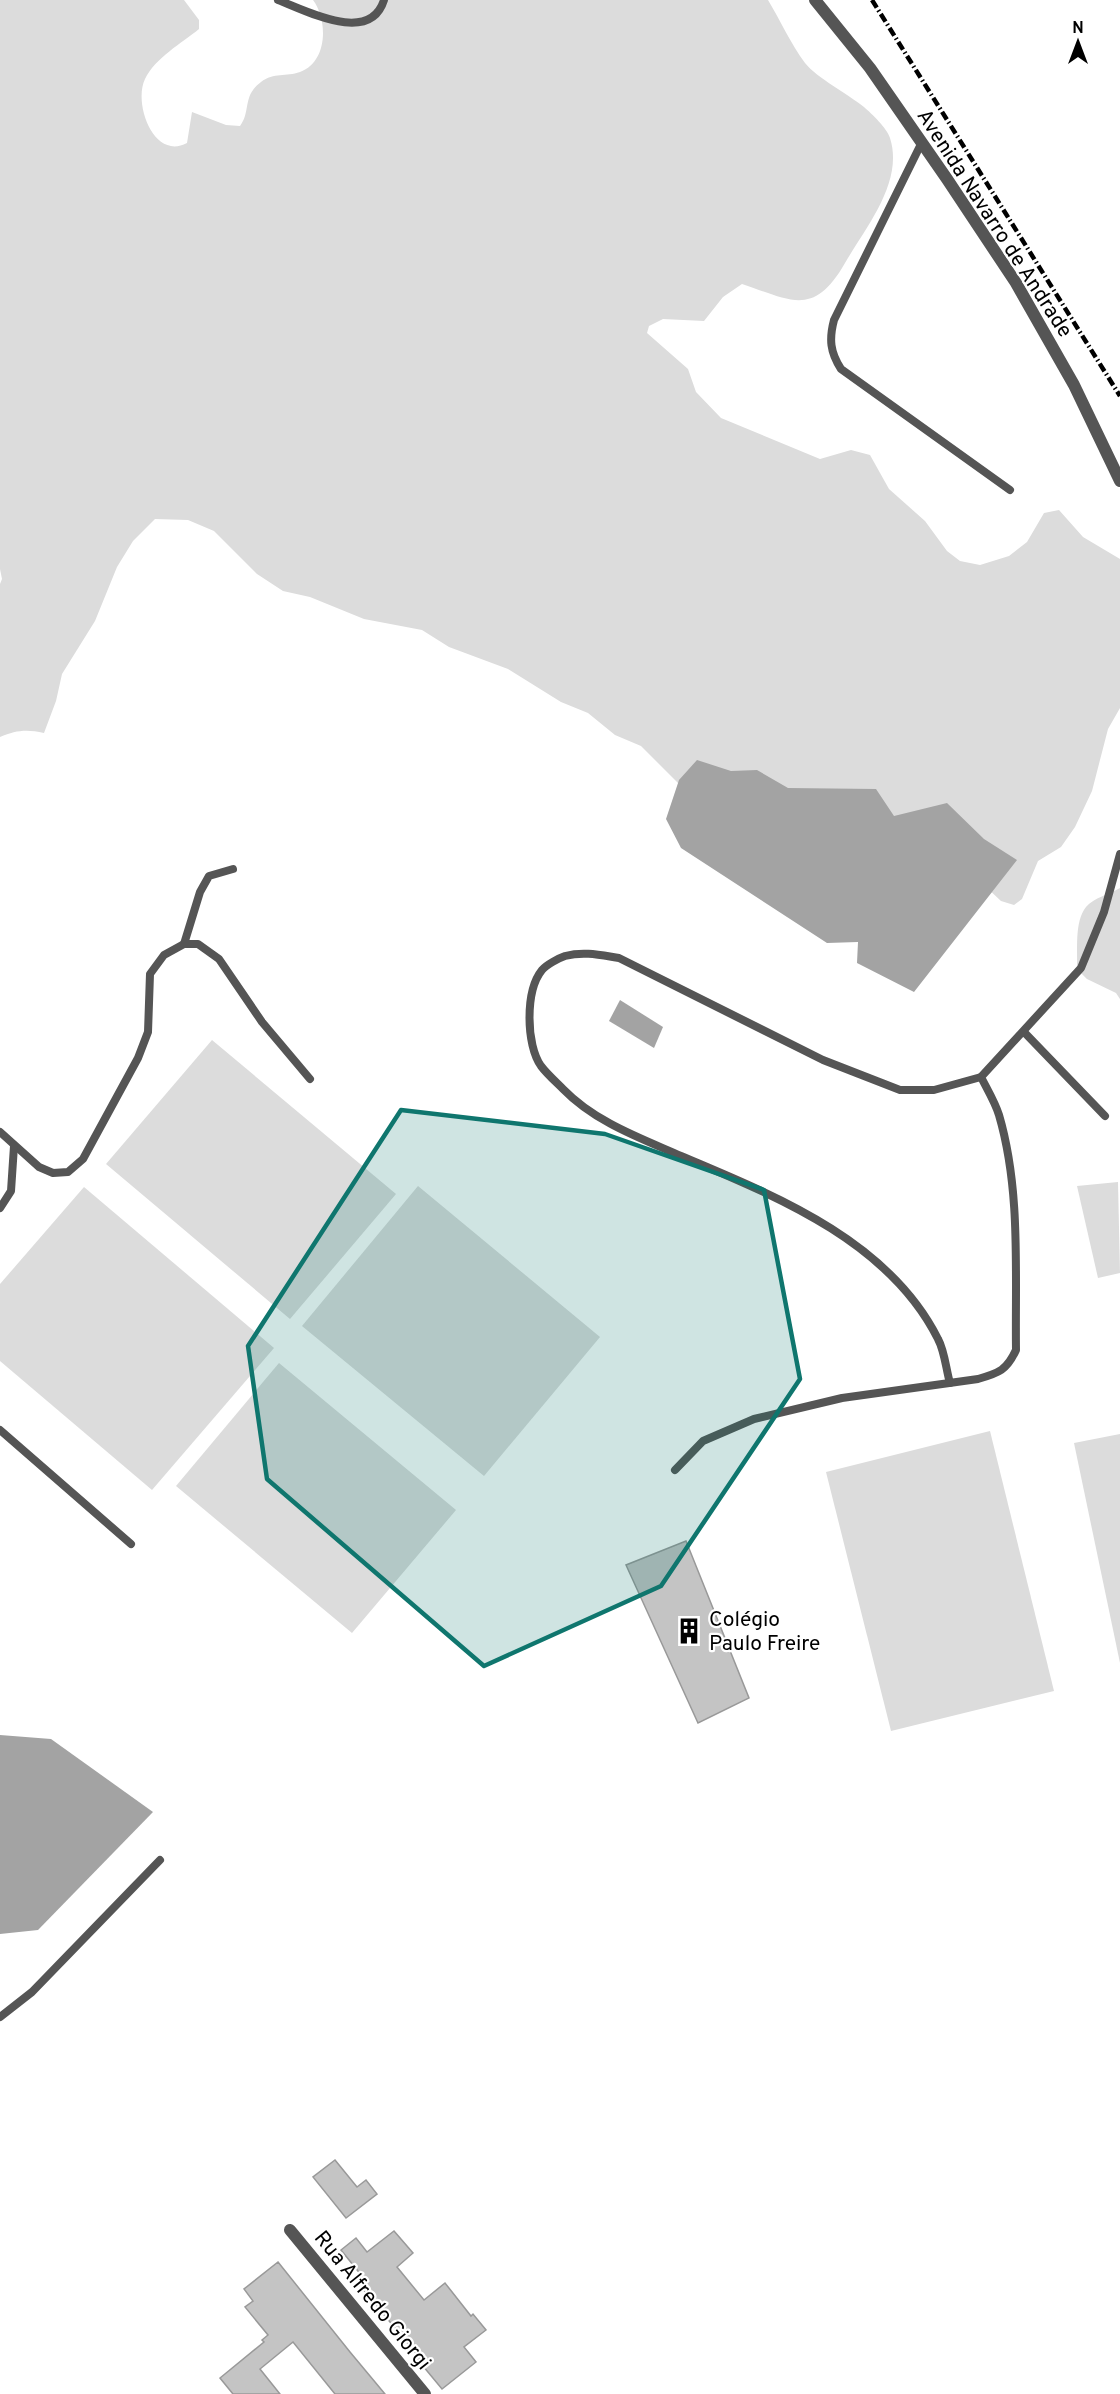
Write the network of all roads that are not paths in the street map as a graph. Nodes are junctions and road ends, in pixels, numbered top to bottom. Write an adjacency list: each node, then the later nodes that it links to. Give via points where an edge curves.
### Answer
1 (278, 0): 2 (lane, via 355,24 381,9)
2 (384, 0)
3 (815, 0): 4 (street, Avenida Navarro de Andrade, via 870,68)
4 (922, 142): 5 (street, Avenida Navarro de Andrade, via 1016,284 1074,385); 6 (lane, via 834,320 831,349 841,369)
5 (1120, 481)
6 (1010, 490)
7 (1120, 854): 10 (lane, via 1104,912 1081,968)
8 (233, 869): 9 (lane, via 209,876)
9 (184, 944): 12 (lane, via 198,944 219,959 262,1022); 15 (lane, via 164,956 150,974 148,1032 83,1159 68,1172 53,1173 39,1167)
10 (1024, 1032): 11 (lane); 13 (lane)
11 (981, 1077): 17 (lane, via 998,1113 1011,1167 1016,1350 998,1374); 17 (lane, via 934,1090 900,1089 823,1060 619,958 588,952 563,957 542,970 533,990 531,1040 540,1065 565,1092 616,1128 754,1186 814,1217 870,1256 908,1294 939,1341)
12 (310, 1079)
13 (1106, 1116)
14 (0, 1132): 15 (lane)
15 (14, 1146): 16 (lane, via 11,1191)
16 (0, 1208)
17 (950, 1383): 19 (lane, via 842,1398 754,1419 703,1441)
18 (0, 1430): 20 (lane)
19 (675, 1470)
20 (131, 1544)
21 (160, 1860): 22 (lane, via 32,1992)
22 (0, 2017)
23 (290, 2230): 24 (street, Rua Alfredo Giorgi)
24 (425, 2394)

